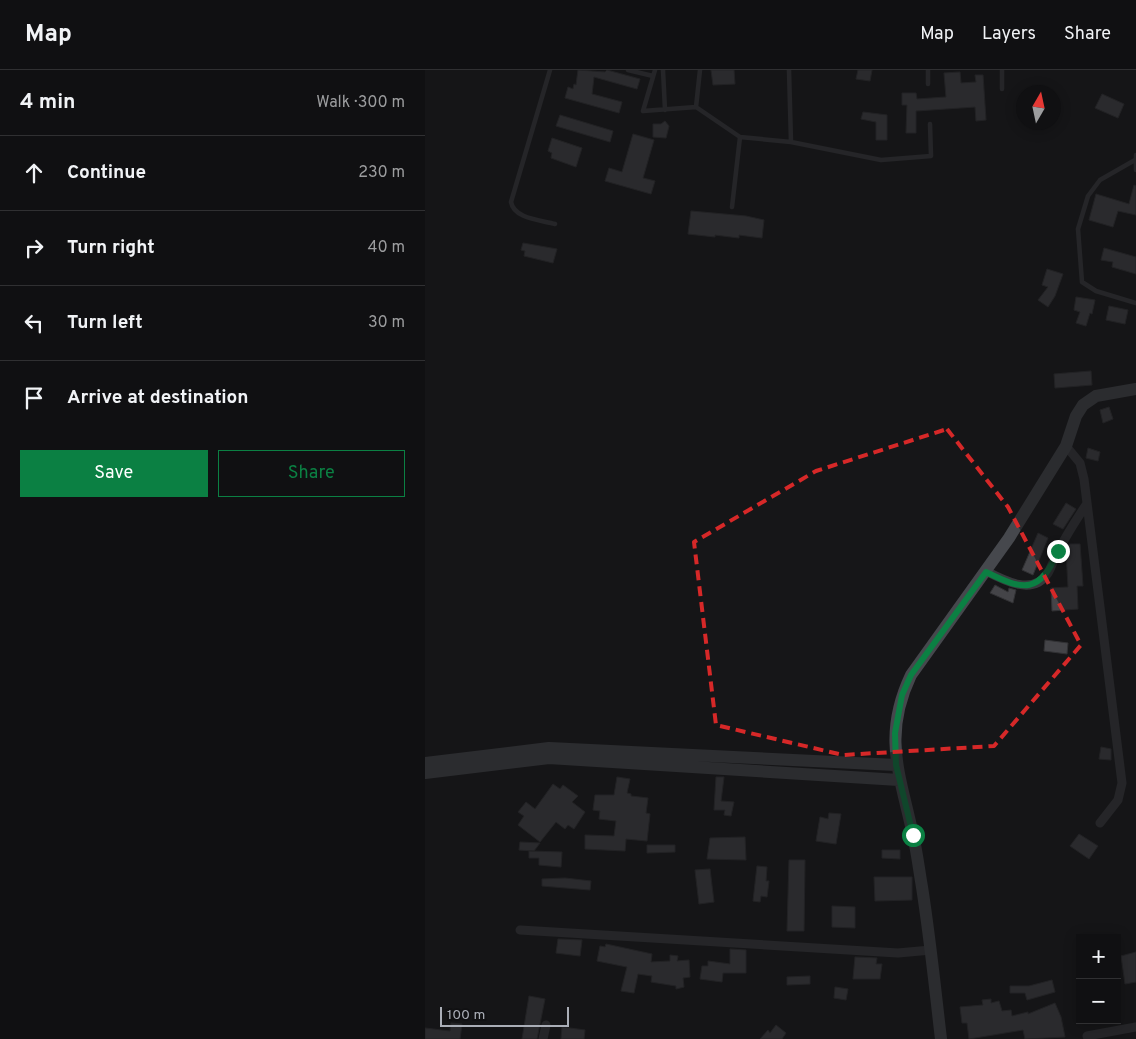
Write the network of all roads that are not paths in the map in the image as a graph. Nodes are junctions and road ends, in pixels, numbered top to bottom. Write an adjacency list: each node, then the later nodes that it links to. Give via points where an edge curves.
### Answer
1 (550, 70): 21 (lane, via 511,202 517,214)
2 (628, 70): 9 (lane)
3 (655, 70): 9 (lane)
4 (663, 70): 13 (lane)
5 (700, 70): 12 (lane)
6 (789, 70): 16 (lane)
7 (928, 70): 10 (lane)
8 (1002, 70): 11 (lane)
9 (653, 76): 13 (lane, via 643,111)
10 (928, 84)
11 (1002, 89)
12 (697, 107): 13 (lane); 15 (lane)
13 (665, 110)
14 (930, 124): 16 (lane, via 932,152 927,158 881,160)
15 (740, 137): 16 (lane); 20 (lane)
16 (791, 142)
17 (1136, 154): 18 (lane)
18 (1135, 160): 19 (lane); 22 (lane, via 1100,180 1088,196 1077,229 1082,282 1096,292)
19 (1136, 170)
20 (731, 207)
21 (555, 224)
22 (1136, 303)
23 (1136, 389): 24 (street, via 1096,396 1083,404)
24 (1065, 446): 25 (street, via 1080,463); 26 (street)
25 (1086, 505): 26 (street, via 1042,580 1032,585 1019,585); 31 (street, via 1122,783 1118,800)
26 (986, 572): 28 (street, via 911,675 902,695 895,733)
27 (425, 764): 28 (street, via 549,748)
28 (896, 765): 30 (street)
29 (425, 773): 30 (street, via 549,758)
30 (899, 780): 33 (street, via 913,835)
31 (1100, 823)
32 (520, 930): 33 (street, via 898,953)
33 (931, 950): 38 (street)
34 (546, 1025): 37 (street)
35 (1136, 1027): 36 (street)
36 (1087, 1036)
37 (543, 1039)
38 (941, 1039)

